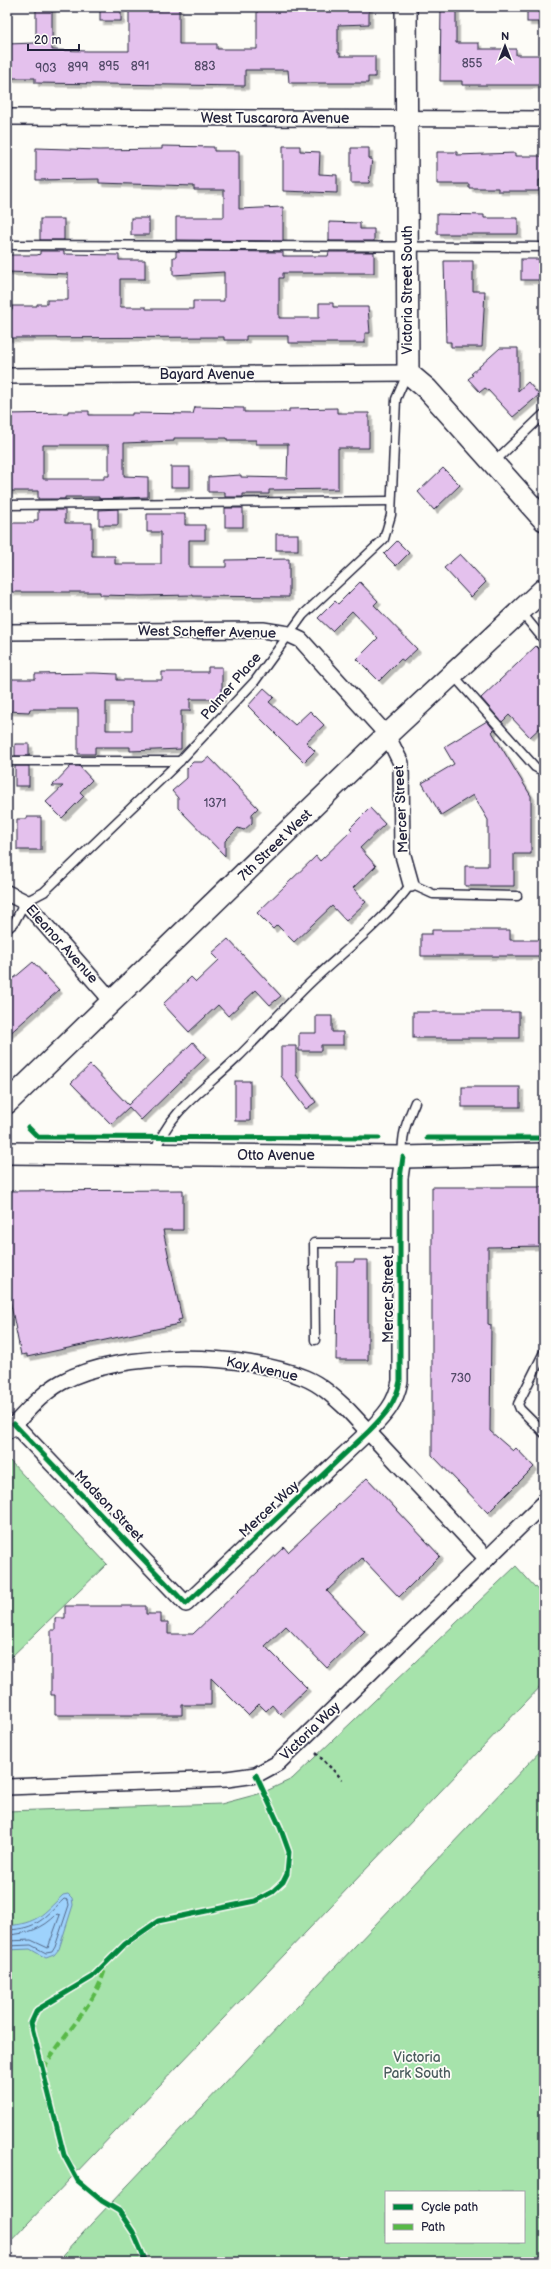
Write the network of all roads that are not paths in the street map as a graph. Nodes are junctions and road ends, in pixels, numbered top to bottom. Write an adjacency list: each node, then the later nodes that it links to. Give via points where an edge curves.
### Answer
1 (406, 7): 3 (street, Victoria Street South)
2 (7, 117): 3 (street, West Tuscarora Avenue)
3 (406, 119): 4 (street, West Tuscarora Avenue); 6 (street, Victoria Street South)
4 (544, 119)
5 (7, 245): 6 (lane)
6 (407, 246): 7 (lane); 8 (street, Victoria Street South)
7 (544, 247)
8 (408, 373): 9 (street, Bayard Avenue); 11 (street, Victoria Street South, via 427,388); 12 (lane, Palmer Place, via 396,399)
9 (7, 376)
10 (544, 414): 11 (lane)
11 (494, 462): 14 (street, Victoria Street South)
12 (391, 502): 13 (lane); 18 (lane, Palmer Place, via 391,515 384,539 303,615)
13 (7, 505)
14 (544, 520)
15 (544, 589): 16 (street, 7th Street West)
16 (520, 612): 19 (lane); 20 (street, 7th Street West)
17 (7, 632): 18 (street, West Scheffer Avenue, via 263,630)
18 (288, 634): 21 (street, West Scheffer Avenue, via 301,640); 23 (lane, Palmer Place, via 255,681)
19 (544, 640)
20 (453, 675): 21 (street, 7th Street West); 24 (lane, via 535,767)
21 (388, 735): 25 (street, Mercer Street, via 401,763 402,852); 30 (street, 7th Street West)
22 (7, 761): 23 (lane)
23 (180, 761): 28 (lane, Palmer Place, via 44,892)
24 (544, 772)
25 (411, 884): 27 (lane, via 433,894); 35 (lane, via 394,906 309,984 236,1059 177,1113 160,1137)
26 (7, 893): 28 (street, Eleanor Avenue)
27 (517, 896)
28 (25, 902): 29 (lane, via 14,923); 30 (street, Eleanor Avenue)
29 (7, 929)
30 (112, 1001): 32 (street, 7th Street West)
31 (415, 1102): 36 (lane, via 404,1130)
32 (7, 1103)
33 (7, 1153): 35 (street, Otto Avenue)
34 (544, 1154): 36 (street, Otto Avenue)
35 (154, 1155): 36 (street, Otto Avenue)
36 (403, 1157): 37 (street, Mercer Street, via 400,1178)
37 (400, 1243): 38 (lane, via 314,1243); 41 (street, Mercer Street, via 400,1381 391,1408)
38 (314, 1340)
39 (544, 1352): 42 (lane, via 518,1404)
40 (11, 1428): 41 (street, Kay Avenue, via 46,1393 62,1382 81,1374 133,1362 193,1358 246,1363 304,1378 324,1388); 45 (street, Madson Street)
41 (369, 1431): 44 (street, Kay Avenue); 45 (street, Mercer Way)
42 (544, 1433)
43 (544, 1503): 44 (street)
44 (487, 1559): 46 (street, Victoria Way, via 278,1763 256,1775 203,1781)
45 (186, 1604)
46 (7, 1788)

